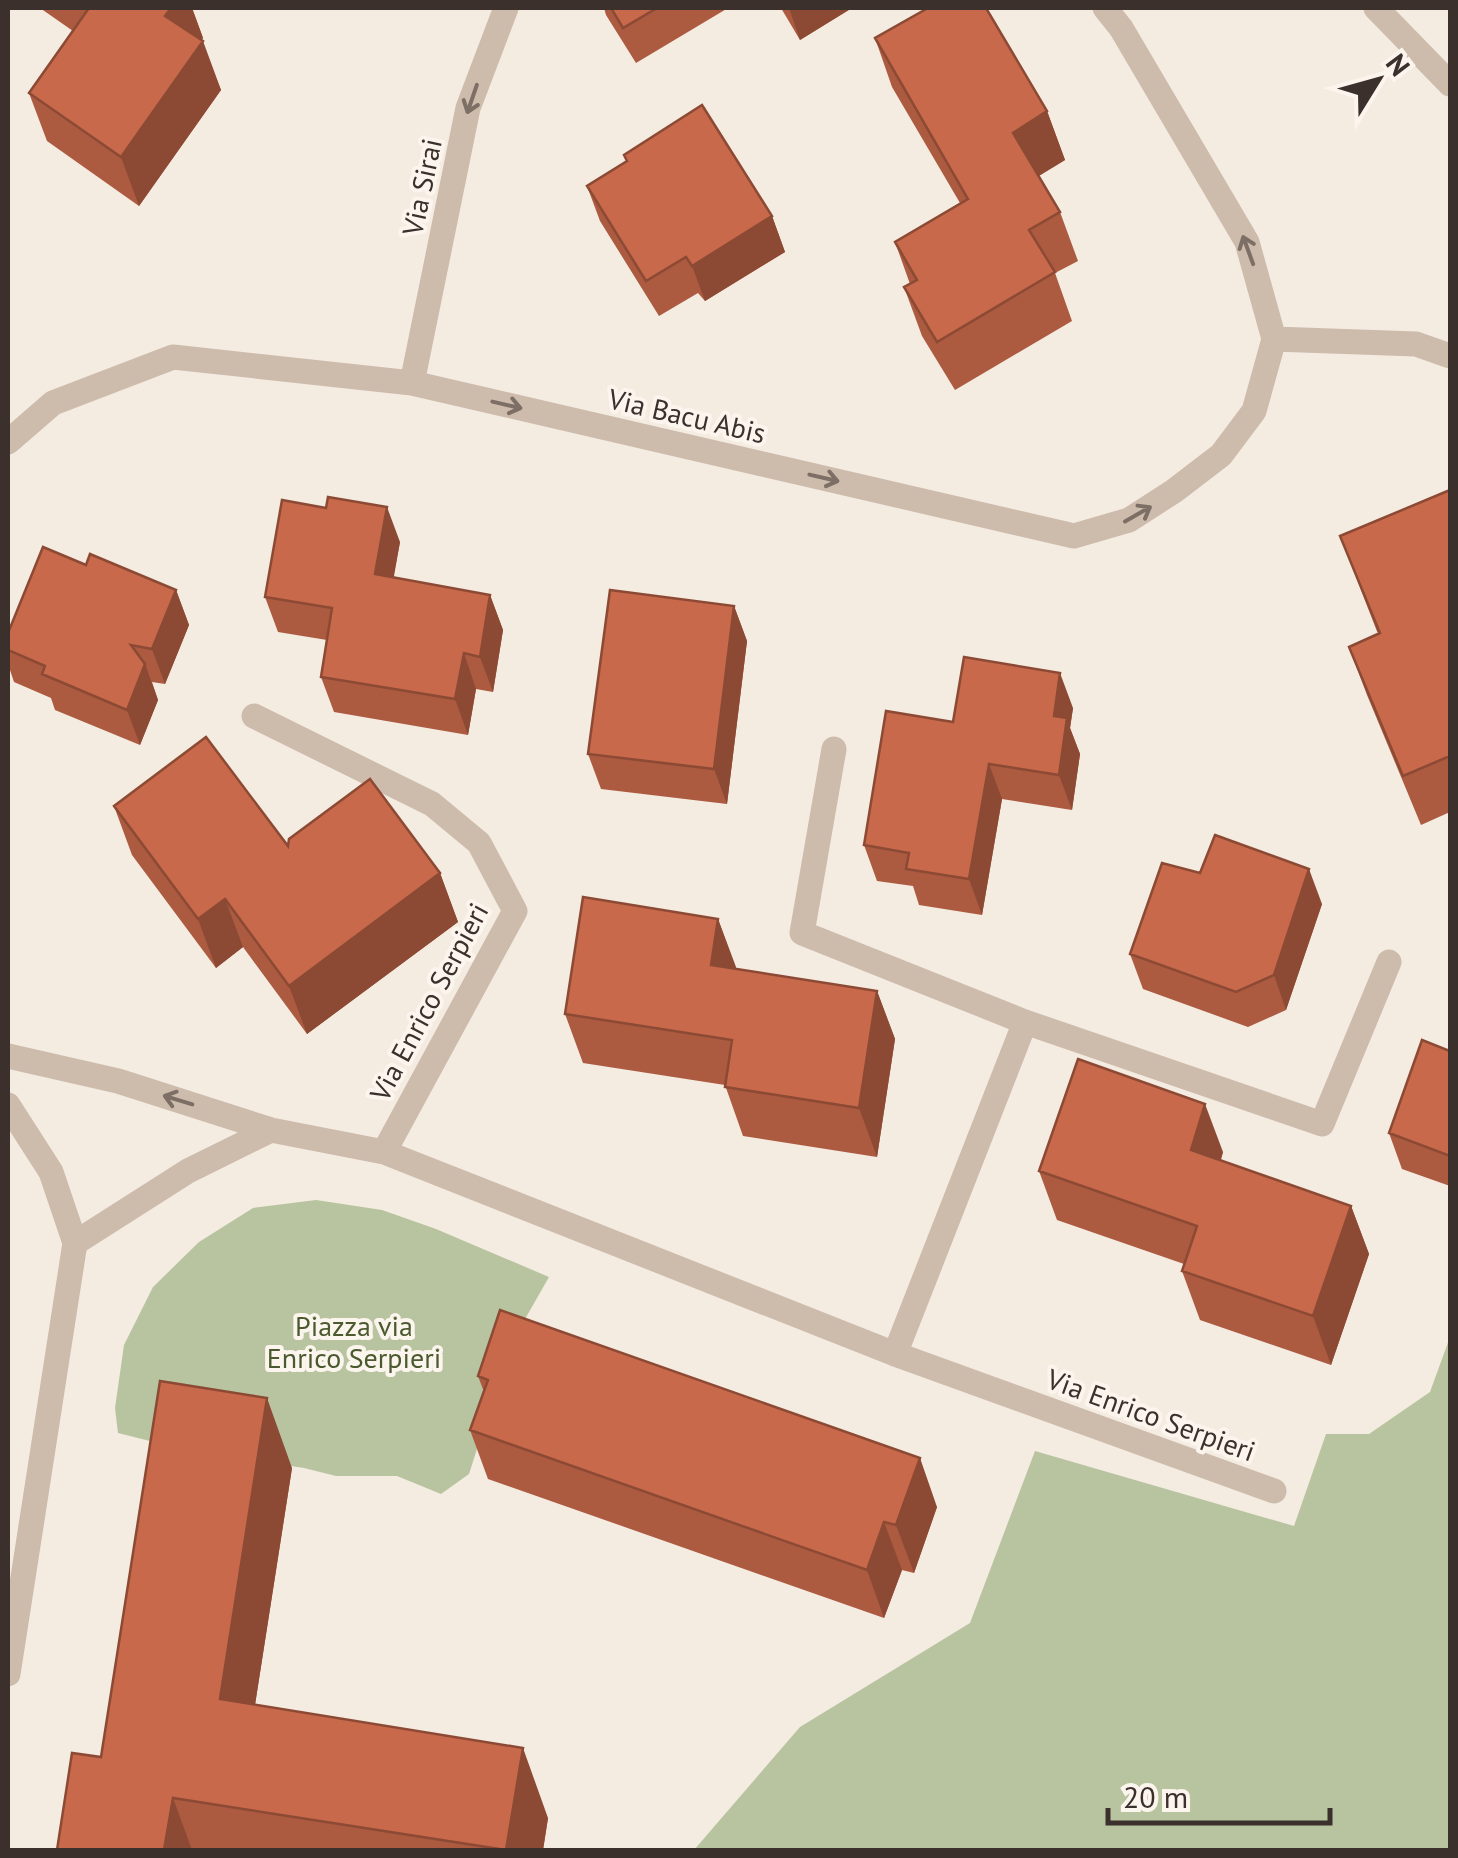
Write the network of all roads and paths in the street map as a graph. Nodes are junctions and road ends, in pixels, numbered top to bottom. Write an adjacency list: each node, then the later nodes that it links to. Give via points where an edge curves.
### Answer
1 (506, 8): 7 (street, Via Sirai, one-way to 7, via 468,108)
2 (1105, 8): 5 (street, one-way to 2, via 1247,242)
3 (1376, 8): 4 (street)
4 (1450, 84)
5 (1274, 339): 6 (street, via 1416,344); 7 (street, Via Bacu Abis, one-way to 5, via 1074,536 1129,520 1221,455 1254,411)
6 (1450, 356)
7 (412, 383): 8 (street, Via Bacu Abis, via 173,357 53,403)
8 (8, 442)
9 (254, 716): 16 (street, Via Enrico Serpieri, via 432,804 478,843 515,911)
10 (834, 748): 12 (street, via 802,933)
11 (1389, 962): 12 (street, via 1322,1124)
12 (1025, 1022): 18 (street)
13 (8, 1056): 15 (street, Via Enrico Serpieri, one-way to 13, via 118,1081)
14 (8, 1105): 17 (street, via 51,1172)
15 (271, 1130): 16 (street, Via Enrico Serpieri); 17 (street, via 188,1170)
16 (384, 1152): 18 (street, Via Enrico Serpieri)
17 (75, 1243): 20 (street)
18 (895, 1354): 19 (street, Via Enrico Serpieri)
19 (1274, 1491)
20 (8, 1674)

